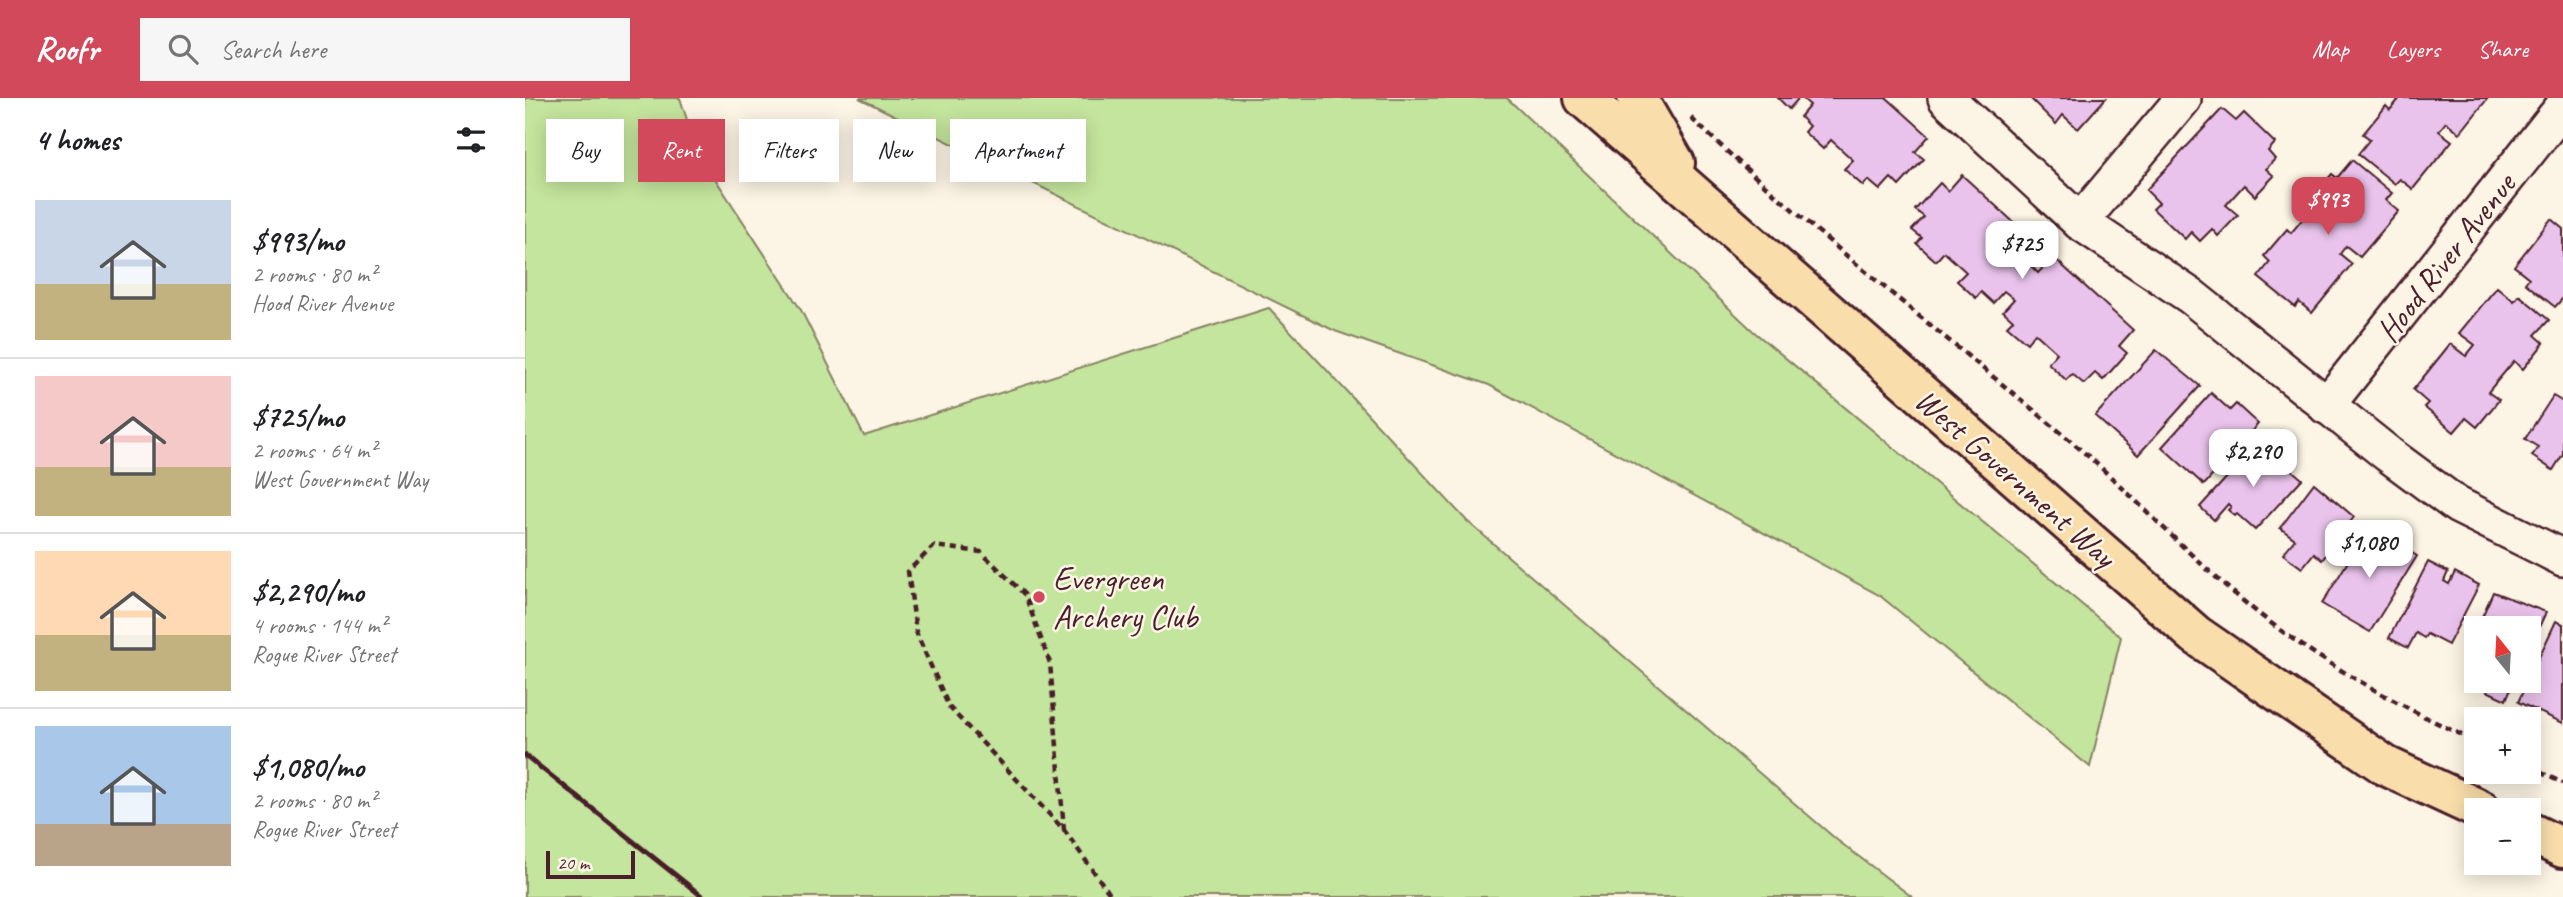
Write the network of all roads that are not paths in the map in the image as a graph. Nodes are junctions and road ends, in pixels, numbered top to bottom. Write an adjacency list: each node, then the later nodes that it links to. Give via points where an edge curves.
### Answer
1 (1584, 98): 6 (main road, West Government Way)
2 (1637, 98): 6 (main road)
3 (1946, 98): 7 (street)
4 (2183, 99): 7 (street)
5 (2563, 107): 8 (street, Hood River Avenue)
6 (1692, 192): 10 (main road, West Government Way, via 2196,635 2386,766)
7 (2080, 222): 8 (street, via 2193,297)
8 (2326, 406): 9 (street, via 2457,505)
9 (2563, 558)
10 (2464, 802)
11 (2541, 838): 12 (main road)
12 (2563, 848)

